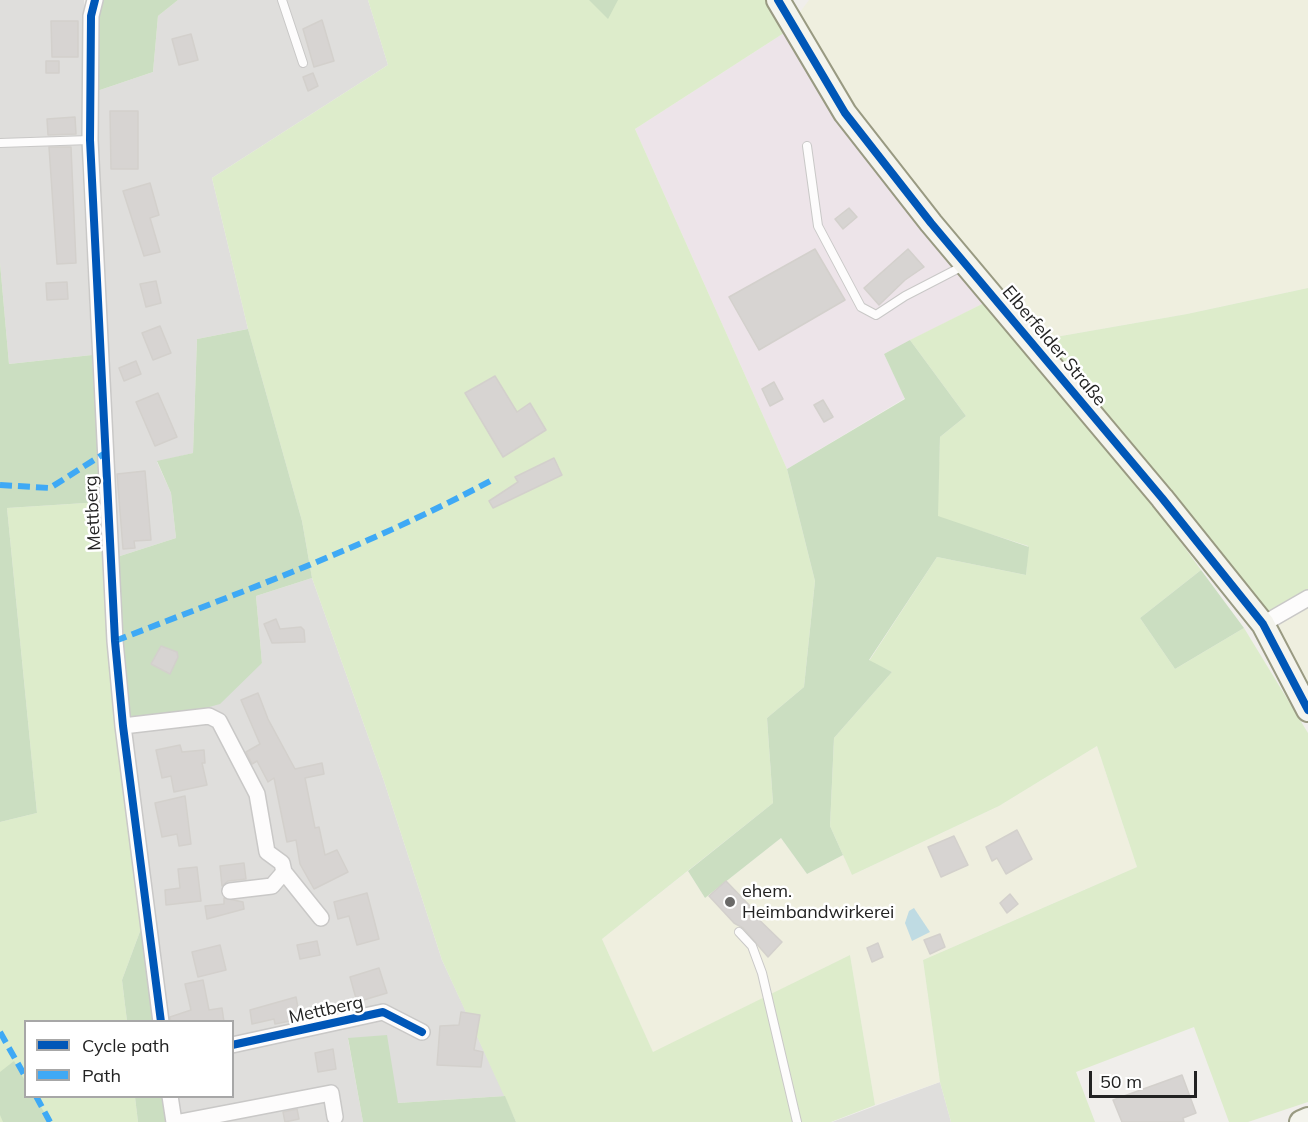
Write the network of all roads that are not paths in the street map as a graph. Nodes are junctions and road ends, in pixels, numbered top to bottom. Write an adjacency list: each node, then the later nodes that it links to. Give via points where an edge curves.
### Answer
1 (95, 0): 5 (street, Mettberg, via 91,16)
2 (282, 0): 4 (lane)
3 (778, 0): 8 (main road, Elberfelder Straße, via 845,113)
4 (303, 63)
5 (90, 140): 6 (lane); 12 (street, Mettberg, via 111,576)
6 (0, 143)
7 (807, 146): 8 (lane, via 818,226 861,307 876,315)
8 (966, 264): 10 (main road, Elberfelder Straße)
9 (1308, 598): 10 (street)
10 (1263, 624): 11 (main road, Elberfelder Straße)
11 (1308, 710)
12 (123, 726): 13 (street, via 209,716 219,721 257,794 267,852 282,863); 17 (street, Mettberg)
13 (285, 872): 14 (street, via 272,886); 15 (street)
14 (230, 891)
15 (321, 918)
16 (739, 932): 25 (lane, via 752,946 762,973)
17 (161, 1020)
18 (422, 1032): 19 (street, Mettberg, via 383,1012)
19 (234, 1045)
20 (170, 1098): 23 (street)
21 (335, 1117): 24 (street, via 331,1093)
22 (1308, 1119): 26 (main road)
23 (174, 1122)
24 (180, 1122)
25 (798, 1122)
26 (1301, 1122)

